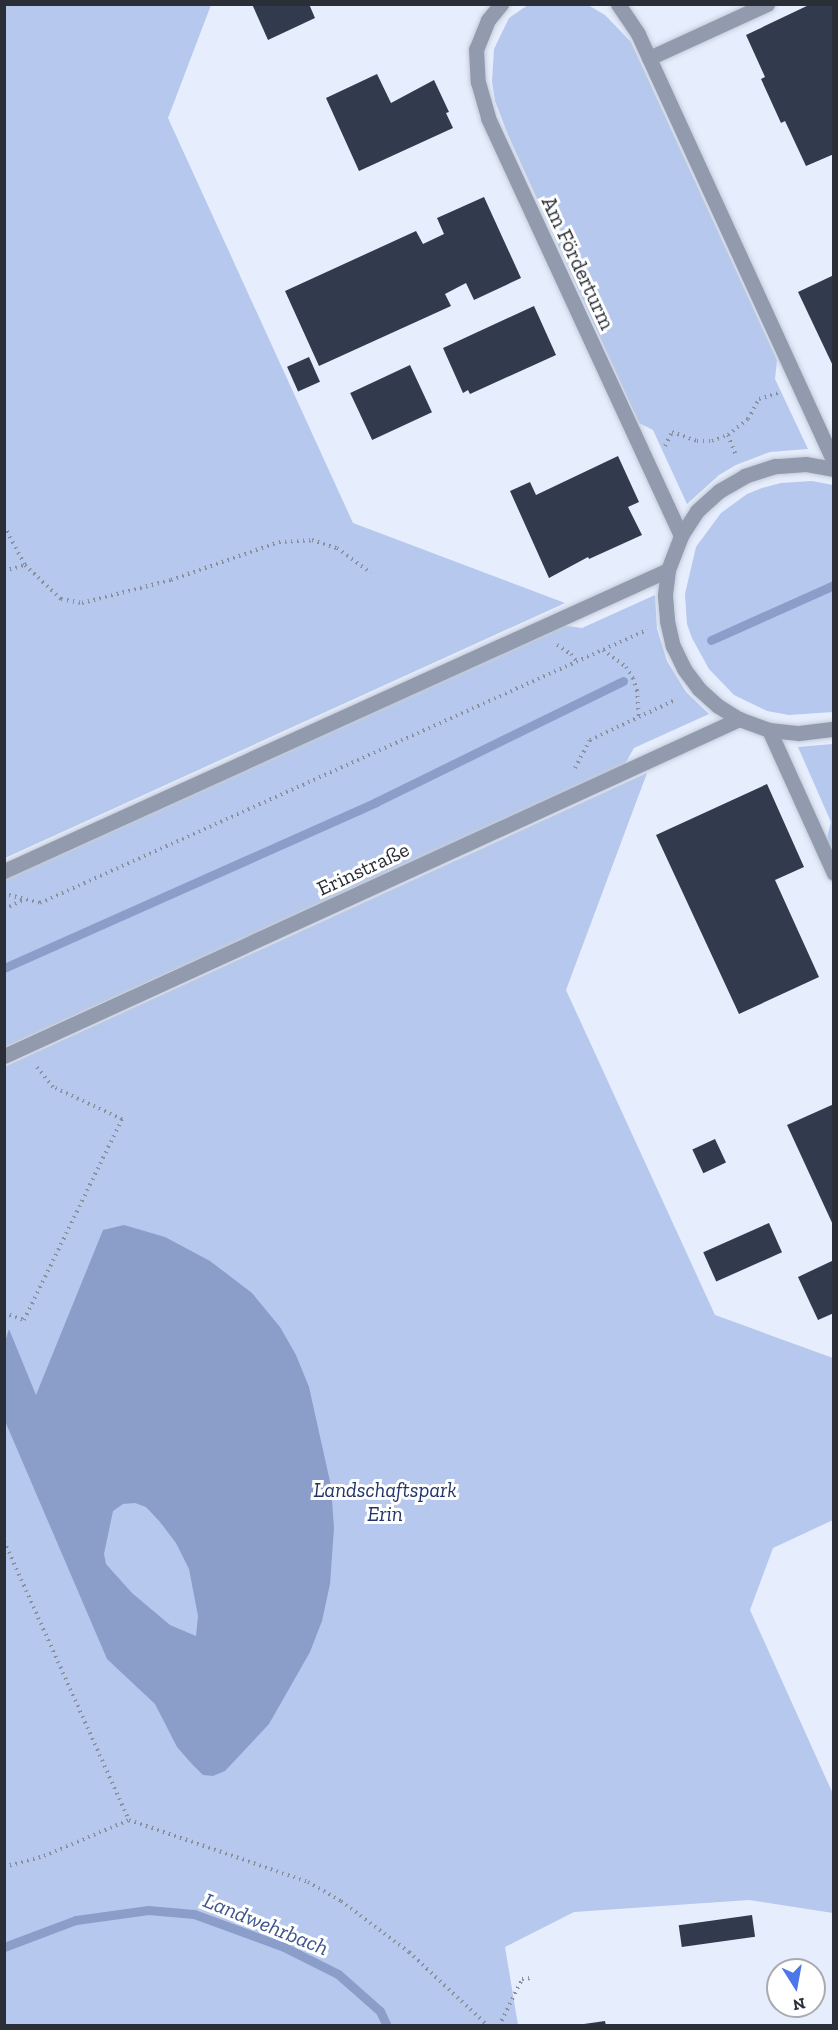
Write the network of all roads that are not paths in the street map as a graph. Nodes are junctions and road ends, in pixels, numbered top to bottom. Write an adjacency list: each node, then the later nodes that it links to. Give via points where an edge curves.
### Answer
1 (501, 4): 7 (street, Am Förderturm, via 488,20 476,49 477,82 488,118)
2 (618, 4): 4 (street)
3 (767, 4): 4 (street)
4 (649, 58): 5 (street)
5 (834, 462)
6 (834, 469): 7 (street, via 806,464 775,466 745,476 698,511)
7 (681, 536): 8 (street)
8 (668, 570): 9 (street, via 667,621 681,661 699,689); 12 (street)
9 (739, 719): 11 (street); 14 (street, Erinstraße)
10 (834, 729): 11 (street, via 799,734)
11 (769, 730): 13 (street)
12 (4, 871)
13 (834, 873)
14 (4, 1056)

